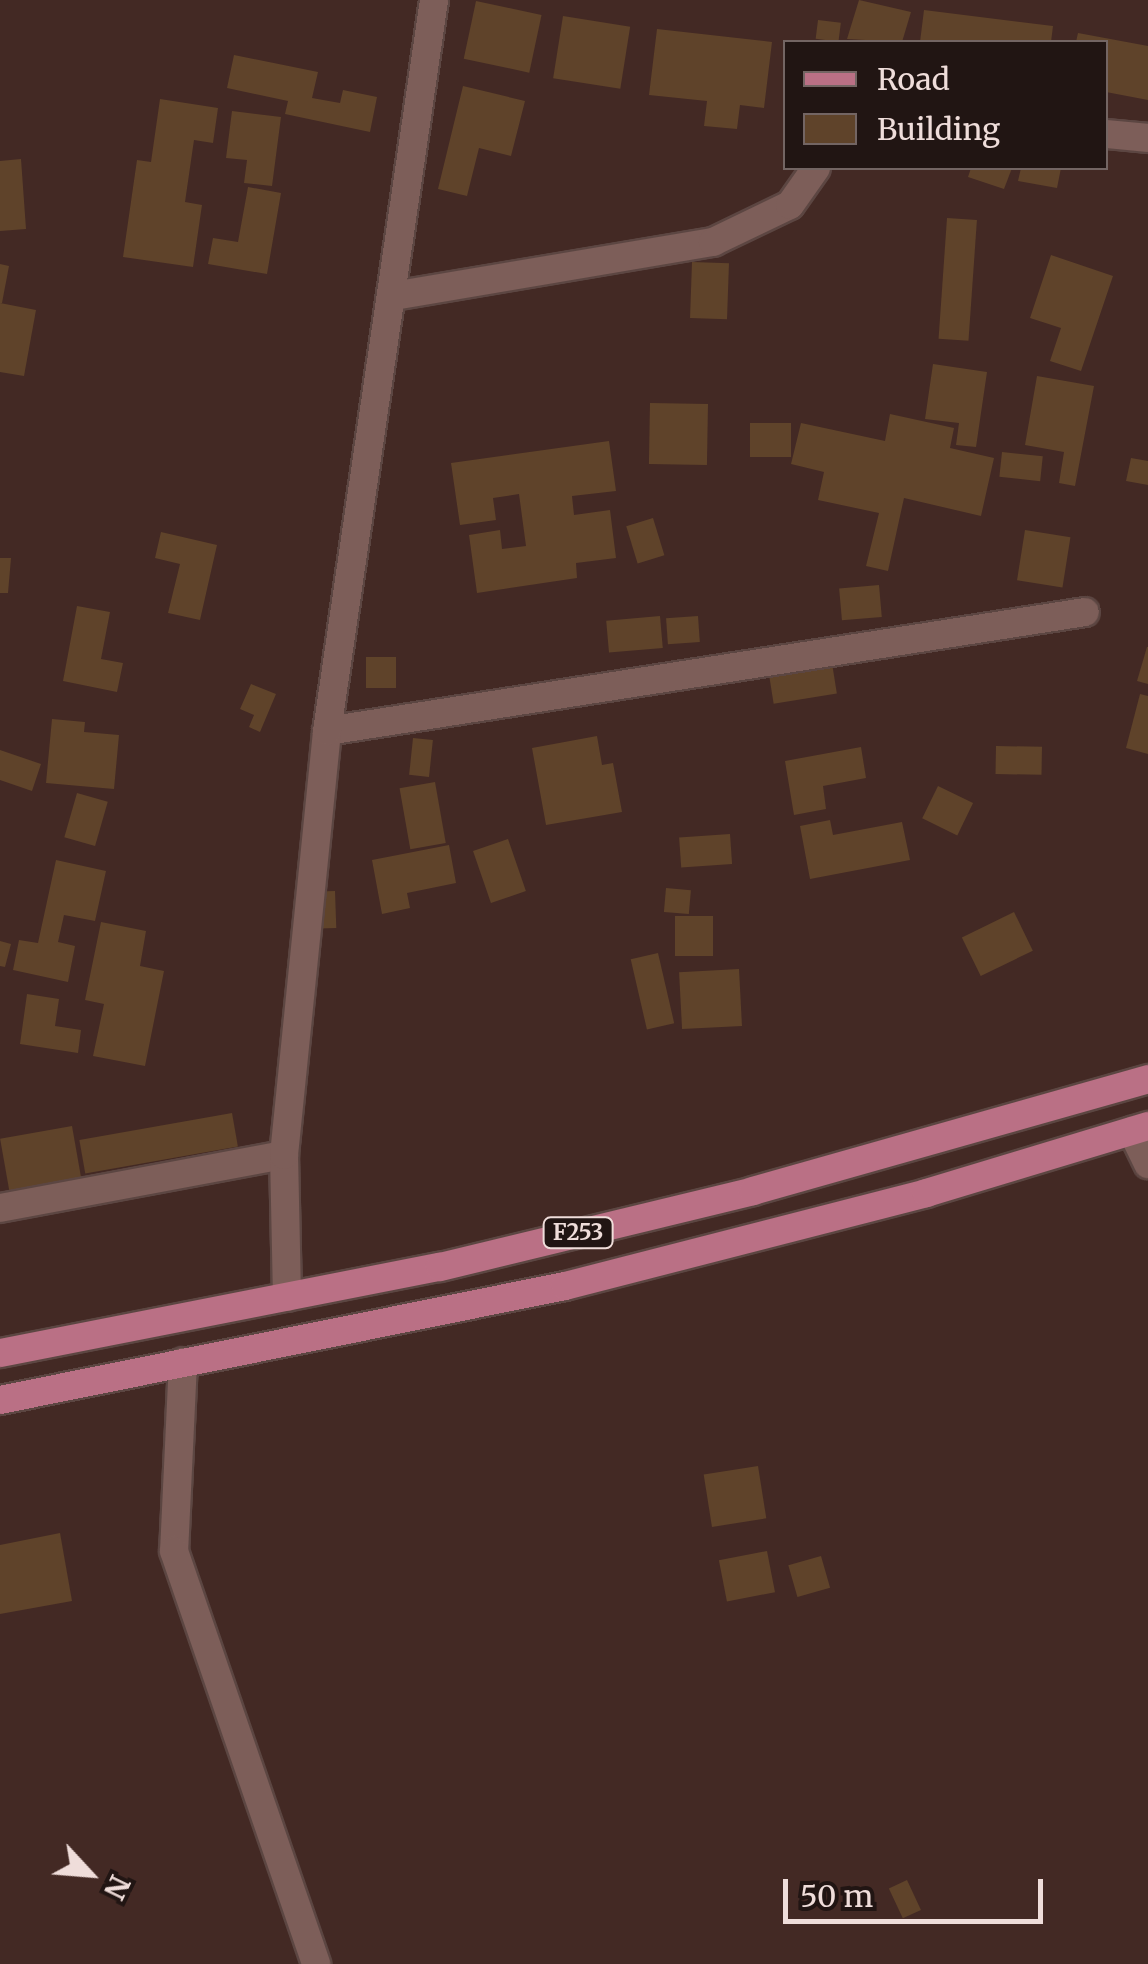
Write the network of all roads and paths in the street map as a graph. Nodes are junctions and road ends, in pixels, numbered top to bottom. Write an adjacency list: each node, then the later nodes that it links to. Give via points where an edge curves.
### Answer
1 (429, 1): 5 (street)
2 (1108, 134): 3 (street)
3 (1148, 138)
4 (815, 170): 5 (street, via 790,205 713,242)
5 (392, 296): 7 (street)
6 (1085, 612): 7 (street)
7 (327, 730): 10 (street)
8 (1148, 1079): 13 (main road, F253, via 753,1192)
9 (1140, 1129): 11 (street); 15 (main road, F253, via 926,1193 565,1286)
10 (284, 1155): 12 (street); 13 (street)
11 (1148, 1164)
12 (0, 1208)
13 (287, 1297): 14 (main road, F253)
14 (0, 1353)
15 (183, 1362): 16 (main road, F253); 17 (street, via 174,1551)
16 (0, 1400)
17 (316, 1964)

